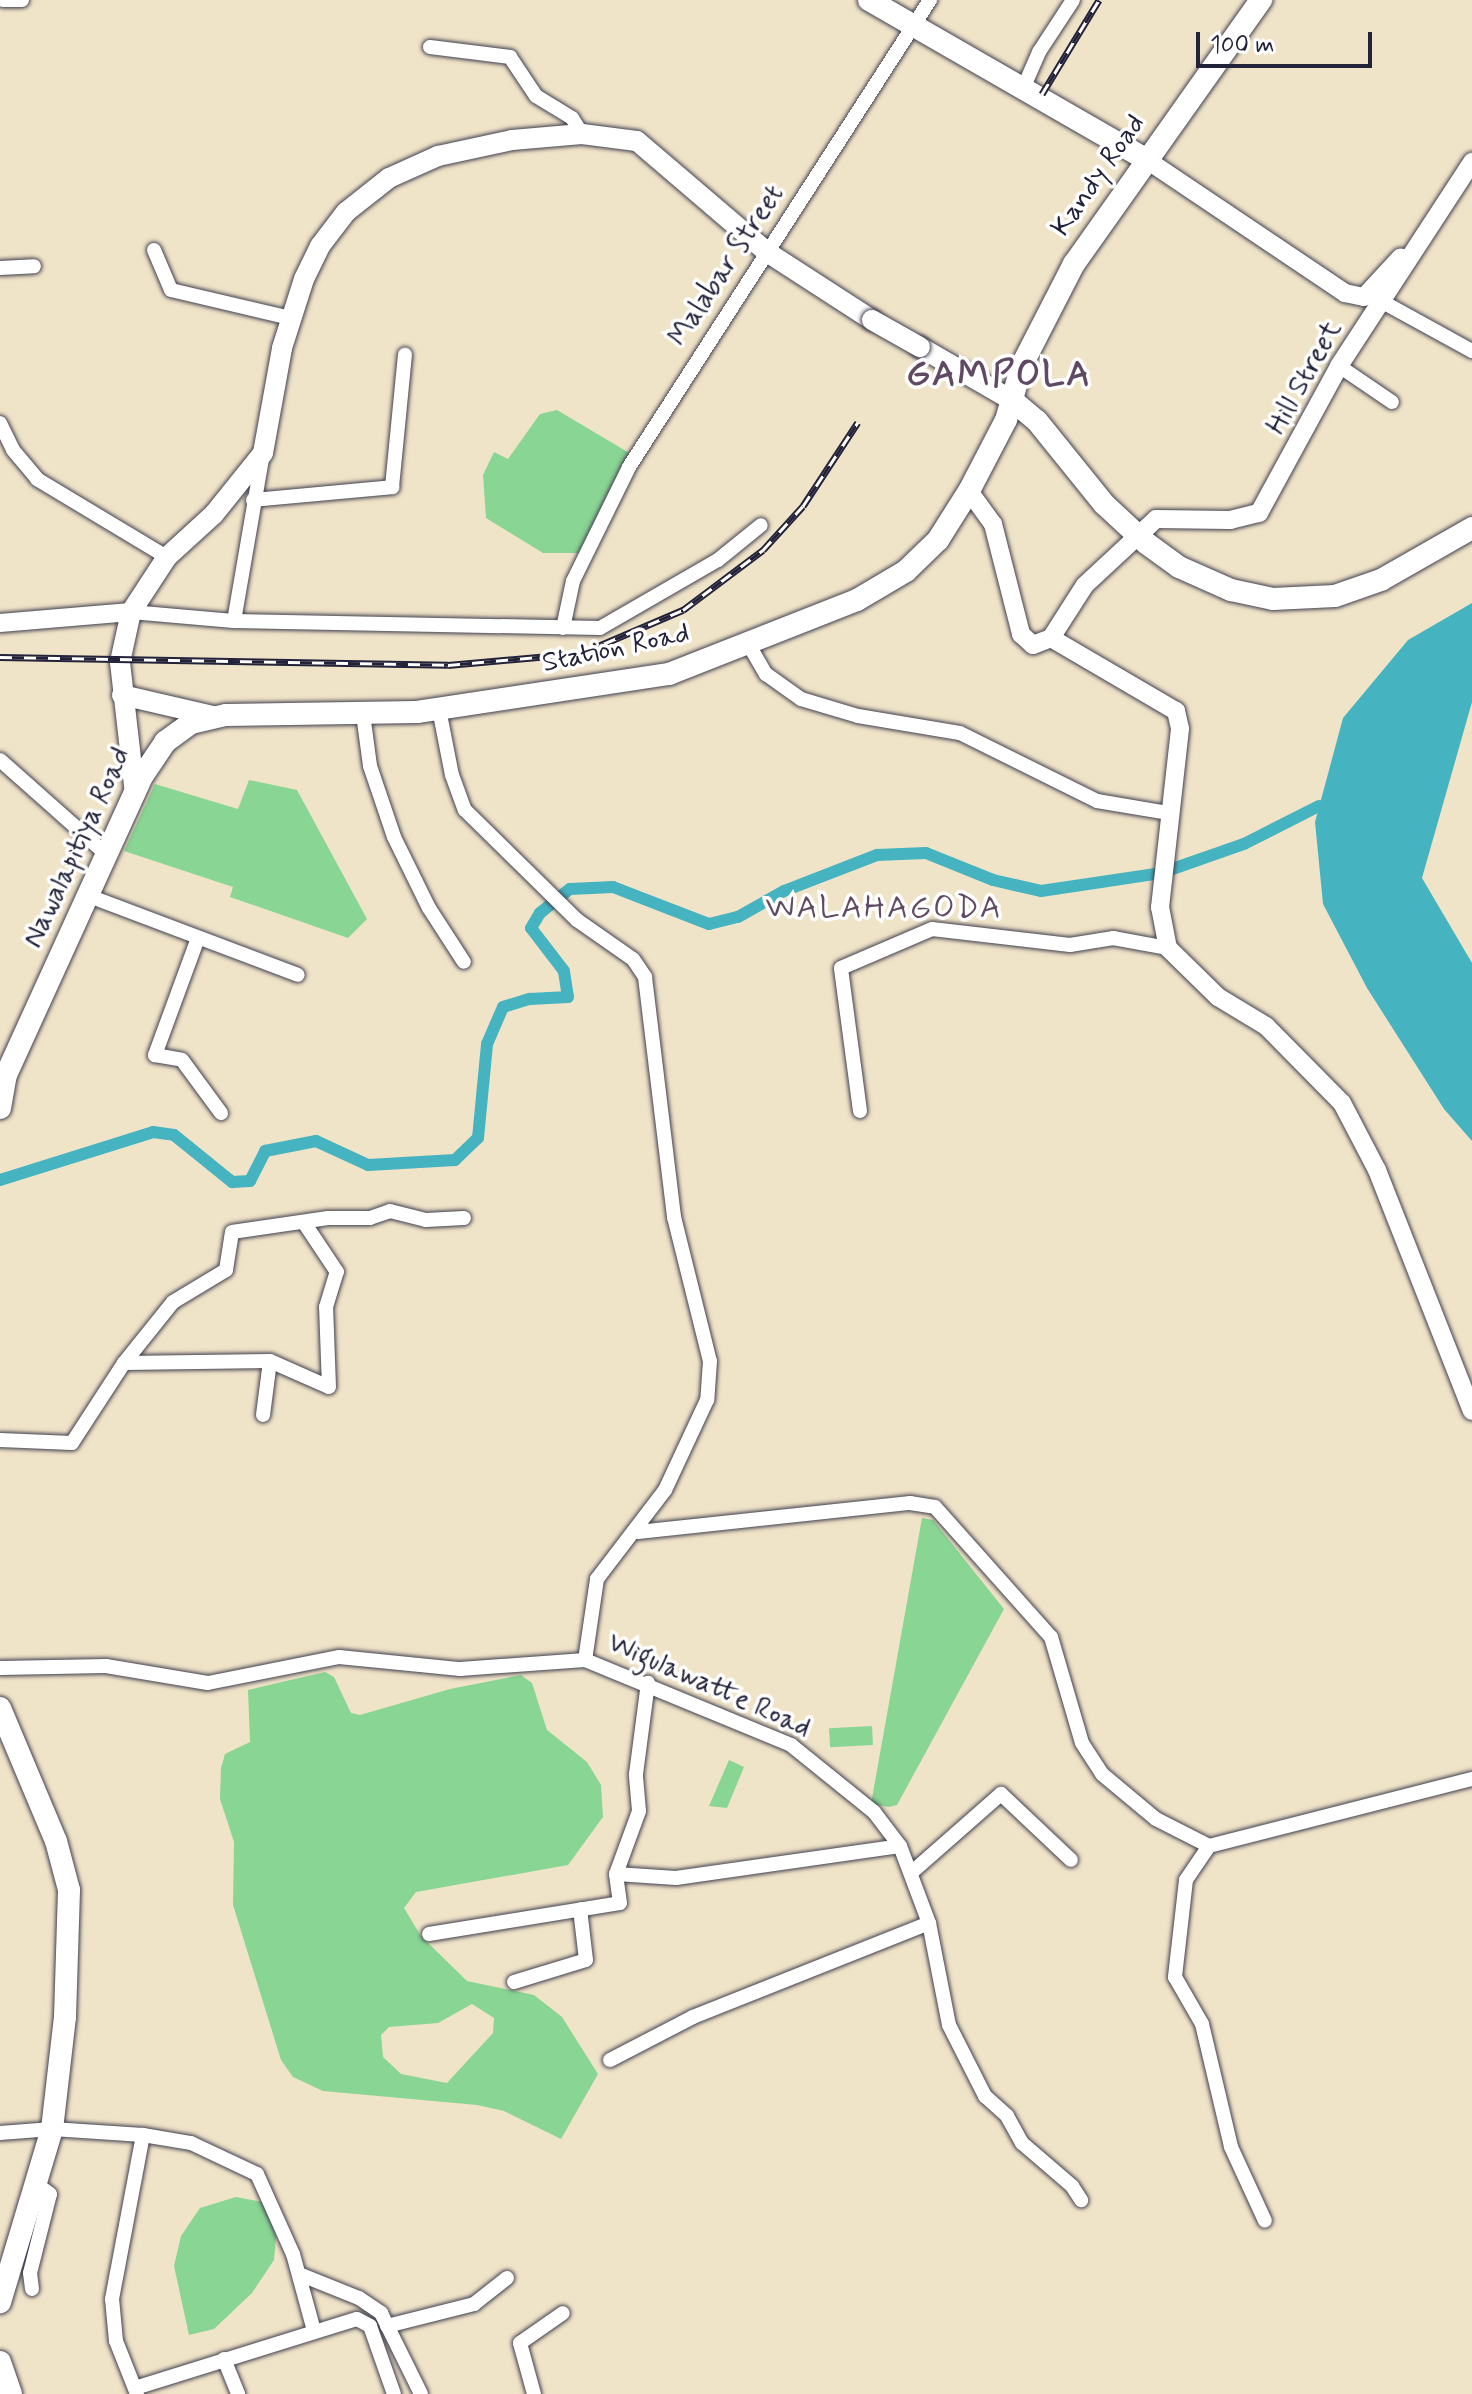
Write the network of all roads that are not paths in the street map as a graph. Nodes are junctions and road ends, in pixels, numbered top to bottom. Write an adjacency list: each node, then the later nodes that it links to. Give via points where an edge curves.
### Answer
1 (3, 0): 2 (street)
2 (22, 0)
3 (869, 0): 7 (main road)
4 (930, 0): 7 (street, Malabar Street)
5 (1073, 0): 9 (street, via 1039,52)
6 (1261, 0): 11 (main road, Kandy Road)
7 (913, 28): 9 (main road); 14 (street, Malabar Street)
8 (430, 47): 10 (street, via 510,57 536,96 572,118)
9 (1022, 91): 11 (main road)
10 (582, 134): 14 (main road, via 637,141); 19 (main road, via 512,140 438,156 389,178 346,212 320,246)
11 (1147, 160): 15 (street, via 1345,293 1364,297 1391,262); 23 (main road, Kandy Road, via 1053,299 1022,365)
12 (1472, 162): 15 (street, Hill Street)
13 (154, 250): 19 (street, via 171,290)
14 (767, 252): 23 (main road, bridge); 36 (street, Malabar Street, via 629,467 579,567)
15 (1411, 252): 18 (street, Hill Street)
16 (34, 266): 17 (street)
17 (0, 268)
18 (1381, 301): 20 (street); 22 (street, Hill Street)
19 (290, 318): 26 (main road)
20 (1472, 351)
21 (405, 355): 28 (street, via 392,487)
22 (1339, 366): 24 (street); 31 (street, Hill Street, via 1259,513 1230,520 1167,516)
23 (1013, 401): 27 (main road, Station Road); 31 (main road, via 1037,421)
24 (1392, 402)
25 (0, 423): 32 (street, via 13,450 37,479)
26 (263, 453): 28 (street); 32 (main road, via 214,514)
27 (969, 491): 37 (street, via 993,524 1021,634 1033,645); 38 (main road, Station Road, via 938,540 896,579)
28 (253, 500): 34 (street)
29 (761, 525): 36 (street, via 718,560 621,620 600,628)
30 (1472, 528): 31 (main road, via 1381,580 1310,601 1231,590 1179,567)
31 (1135, 533): 37 (street, via 1085,585)
32 (167, 557): 33 (main road)
33 (131, 612): 34 (street); 35 (street); 39 (main road, via 122,639)
34 (234, 621): 36 (street)
35 (0, 623)
36 (563, 628)
37 (1051, 638): 45 (street, via 1176,711 1180,729)
38 (749, 645): 40 (main road, Station Road, via 669,674); 45 (street, via 766,674 801,699 858,716 960,733 1097,801)
39 (122, 695): 42 (main road); 44 (main road)
40 (439, 709): 41 (main road, Station Road); 63 (street, via 465,810 573,916 633,959 645,977 674,1217 710,1361 707,1400 665,1490)
41 (363, 714): 42 (main road, Station Road); 50 (street, via 370,766 394,837 429,908)
42 (213, 716): 44 (main road, Nawalapitiya Road, via 191,723 165,742)
43 (0, 760): 46 (street)
44 (135, 794): 46 (main road, Nawalapitiya Road)
45 (1169, 822): 49 (street, via 1160,907)
46 (107, 855): 47 (main road, Nawalapitiya Road)
47 (89, 896): 48 (street); 52 (main road, Nawalapitiya Road)
48 (198, 938): 51 (street); 55 (street, via 155,1055 182,1060)
49 (1168, 948): 54 (street, via 1113,938 1070,945 932,929 841,968); 60 (street, via 1218,997 1266,1026 1342,1103 1377,1170)
50 (464, 962)
51 (298, 975)
52 (3, 1079): 53 (main road, Nawalapitiya Road)
53 (0, 1108)
54 (860, 1111)
55 (221, 1113)
56 (464, 1218): 57 (street, via 426,1220 390,1211)
57 (305, 1224): 58 (street, via 337,1272 326,1307 329,1387); 59 (street, via 232,1232 226,1270 173,1302)
58 (270, 1361): 59 (street); 61 (street)
59 (124, 1363): 62 (street, via 72,1443)
60 (1472, 1411)
61 (263, 1415)
62 (0, 1440)
63 (638, 1532): 64 (street, via 597,1579); 70 (street, via 910,1503 935,1507 1051,1637 1082,1743 1102,1774 1156,1819)
64 (585, 1660): 65 (street, Wigulawatte Road, via 460,1669 339,1657 208,1683 106,1666); 66 (street, Wigulawatte Road)
65 (0, 1668)
66 (648, 1683): 69 (street, Wigulawatte Road, via 791,1745 874,1812); 73 (street, via 636,1774 639,1811)
67 (0, 1708): 79 (main road, via 56,1841 69,1890 65,2017)
68 (1472, 1779): 70 (street)
69 (900, 1846): 72 (street, Wigulawatte Road); 73 (street, via 676,1878)
70 (1209, 1846): 84 (street, via 1186,1880 1175,1977 1202,2024 1231,2147)
71 (1071, 1860): 72 (street, via 1001,1794)
72 (911, 1873): 75 (street, Wigulawatte Road)
73 (616, 1874): 74 (street, via 620,1903)
74 (580, 1909): 76 (street); 77 (street, via 586,1960)
75 (929, 1923): 78 (street, via 693,2017); 83 (street, Wigulawatte Road, via 949,2025 985,2096 1007,2116 1022,2143)
76 (429, 1934)
77 (514, 1982)
78 (610, 2060)
79 (52, 2129): 80 (street); 81 (street); 82 (main road)
80 (0, 2133)
81 (143, 2135): 85 (street, via 191,2143 257,2174); 94 (street, via 112,2299 116,2341)
82 (35, 2183): 87 (street, via 50,2194 30,2273); 88 (main road)
83 (1081, 2200)
84 (1265, 2221)
85 (299, 2274): 90 (street, via 359,2298 381,2313); 91 (street)
86 (507, 2278): 90 (street, via 474,2304)
87 (32, 2289)
88 (0, 2302)
89 (563, 2313): 99 (street, via 520,2343)
90 (387, 2326): 98 (street)
91 (314, 2331): 92 (street); 95 (street, via 365,2320)
92 (224, 2359): 94 (street); 97 (street)
93 (0, 2364): 96 (main road)
94 (136, 2391)
95 (388, 2392)
96 (11, 2394)
97 (238, 2394)
98 (421, 2394)
99 (534, 2394)

